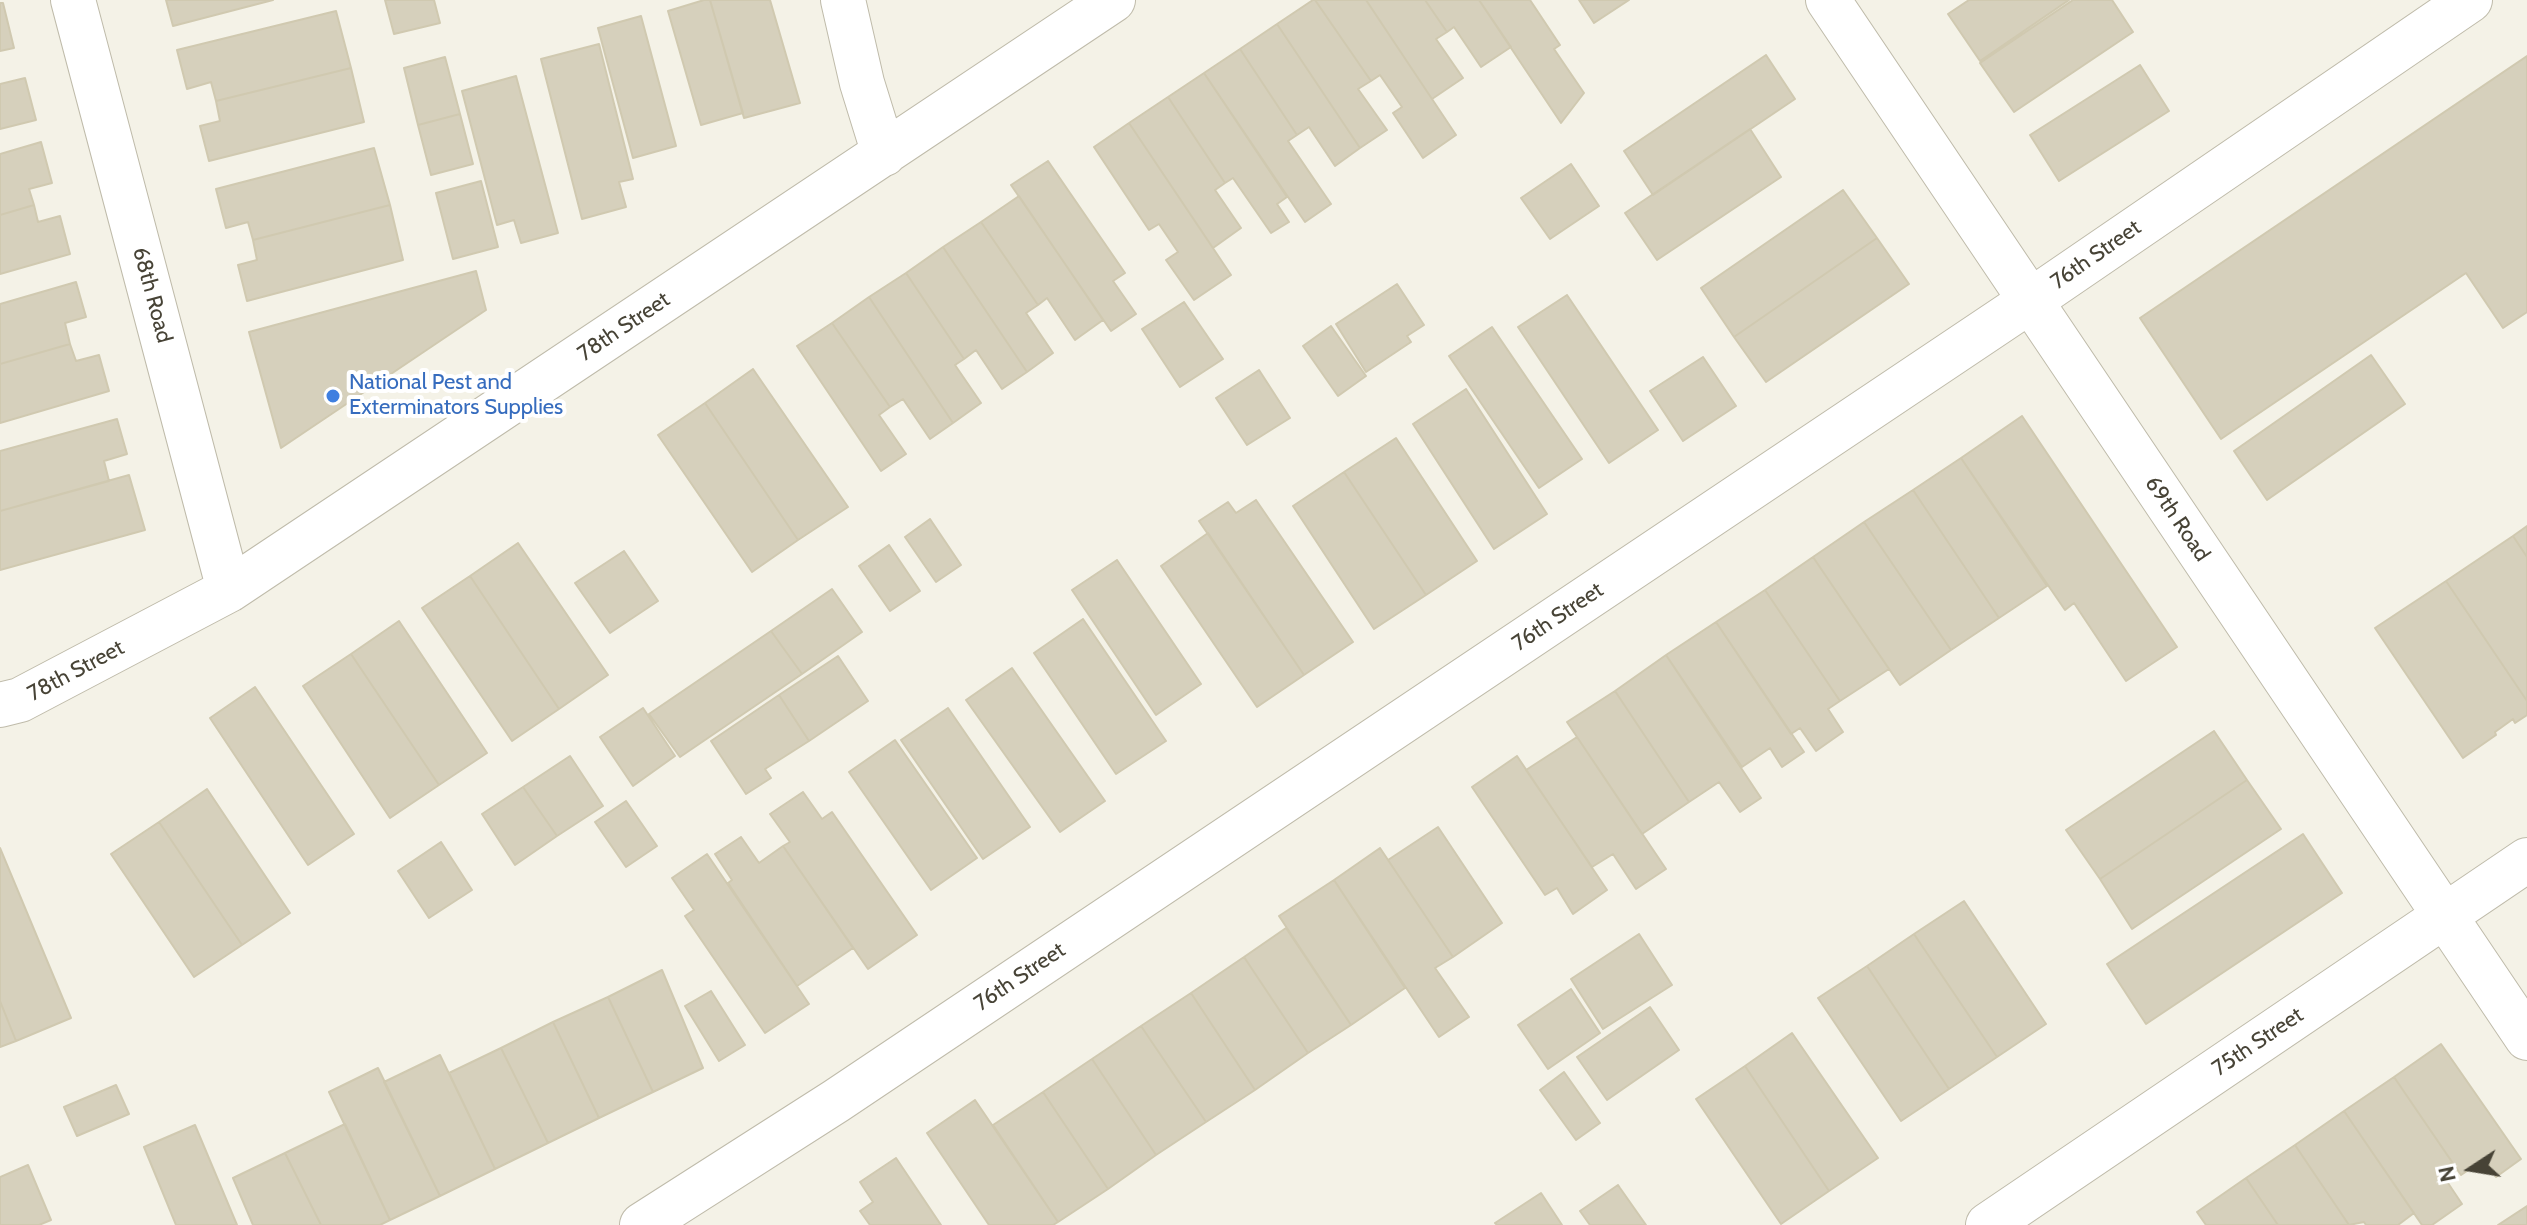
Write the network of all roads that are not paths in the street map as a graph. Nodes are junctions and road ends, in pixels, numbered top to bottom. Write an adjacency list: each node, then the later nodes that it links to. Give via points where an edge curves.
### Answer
1 (73, 0): 8 (street, 68th Road)
2 (843, 0): 6 (street)
3 (1113, 0): 6 (street, 78th Street)
4 (1828, 0): 7 (street, 69th Road)
5 (2470, 0): 7 (street, 76th Street)
6 (884, 154): 8 (street, 78th Street)
7 (2030, 301): 11 (street, 69th Road); 13 (street, 76th Street, via 836,1101)
8 (229, 590): 9 (street, 78th Street, via 20,700)
9 (0, 705)
10 (2527, 860): 11 (street, 75th Street)
11 (2444, 916): 12 (street, 69th Road); 14 (street, 75th Street)
12 (2527, 1038)
13 (642, 1225)
14 (1988, 1225)

